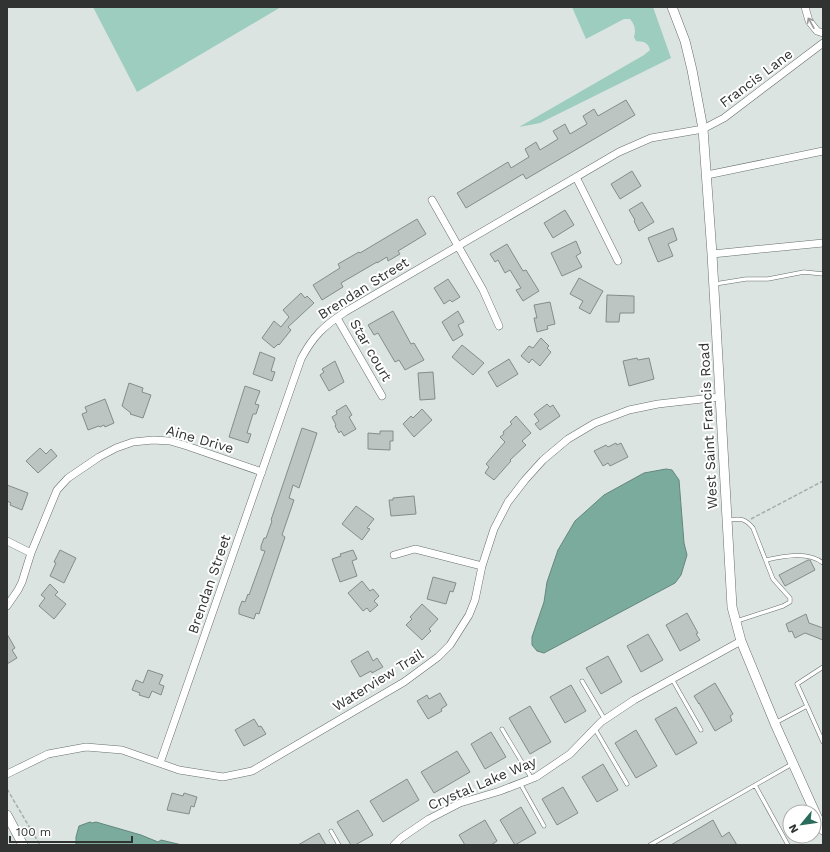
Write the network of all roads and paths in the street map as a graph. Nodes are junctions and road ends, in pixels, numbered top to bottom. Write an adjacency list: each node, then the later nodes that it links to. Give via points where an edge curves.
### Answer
1 (672, 7): 5 (street, West Saint Francis Road, via 685,41)
2 (805, 7): 3 (street, one-way to 2, via 817,31 809,21)
3 (823, 33)
4 (823, 43): 5 (street, Francis Lane, via 724,118)
5 (703, 129): 7 (street, West Saint Francis Road); 8 (street, Brendan Street, via 650,138 619,152)
6 (823, 151): 7 (street)
7 (707, 175): 12 (street, West Saint Francis Road)
8 (576, 177): 11 (street, Brendan Street); 13 (street)
9 (432, 200): 11 (street)
10 (823, 243): 12 (street)
11 (459, 246): 16 (street, Brendan Street); 17 (street)
12 (712, 254): 15 (street, West Saint Francis Road)
13 (618, 261)
14 (823, 274): 15 (lane, via 804,272 768,279 746,279)
15 (714, 284): 19 (street, West Saint Francis Road)
16 (336, 318): 18 (street, Star court); 20 (street, Brendan Street, via 320,330 301,359)
17 (499, 326)
18 (382, 396)
19 (720, 397): 22 (street, West Saint Francis Road); 29 (street, Waterview Trail, via 629,410 596,423 568,439 543,460 508,502 494,529)
20 (262, 472): 25 (street, Aine Drive, via 170,441 144,440 124,445 80,468 57,490); 43 (street, Brendan Street)
21 (823, 481): 23 (path)
22 (727, 520): 23 (lane); 31 (street, West Saint Francis Road, via 732,607)
23 (748, 521): 27 (lane)
24 (7, 541): 25 (street)
25 (31, 553): 30 (street, Aine Drive, via 18,590)
26 (394, 555): 29 (street, via 415,549)
27 (766, 560): 28 (lane, via 782,556 808,556); 31 (lane, via 774,579 788,595 790,602)
28 (823, 563)
29 (482, 566): 43 (street, Waterview Trail, via 475,600 457,635 438,657 404,682 252,771 223,777 179,770)
30 (7, 606)
31 (736, 621): 32 (street, West Saint Francis Road)
32 (741, 641): 34 (street, Crystal Lake Way); 38 (street, West Saint Francis Road)
33 (823, 668): 36 (lane, via 797,684)
34 (672, 679): 37 (street, Crystal Lake Way); 41 (lane)
35 (582, 682): 37 (lane)
36 (807, 706): 38 (lane); 42 (lane)
37 (605, 720): 40 (street, Crystal Lake Way)
38 (775, 723): 44 (street, West Saint Francis Road)
39 (502, 729): 46 (lane)
40 (595, 729): 46 (street, Crystal Lake Way, via 570,754); 48 (lane)
41 (701, 730)
42 (823, 742)
43 (160, 763): 45 (street, Waterview Trail, via 122,750 86,747 48,754)
44 (793, 763): 49 (lane); 53 (street, West Saint Francis Road)
45 (7, 774)
46 (532, 779): 47 (street, Crystal Lake Way)
47 (520, 783): 52 (lane); 58 (street, Crystal Lake Way, via 460,803 429,819)
48 (628, 784)
49 (755, 785): 59 (lane); 60 (lane)
50 (7, 789): 56 (path)
51 (7, 815): 55 (street)
52 (544, 826)
53 (823, 830)
54 (331, 831): 57 (lane)
55 (24, 845)
56 (40, 845)
57 (339, 845)
58 (394, 845)
59 (650, 845)
60 (788, 845)

